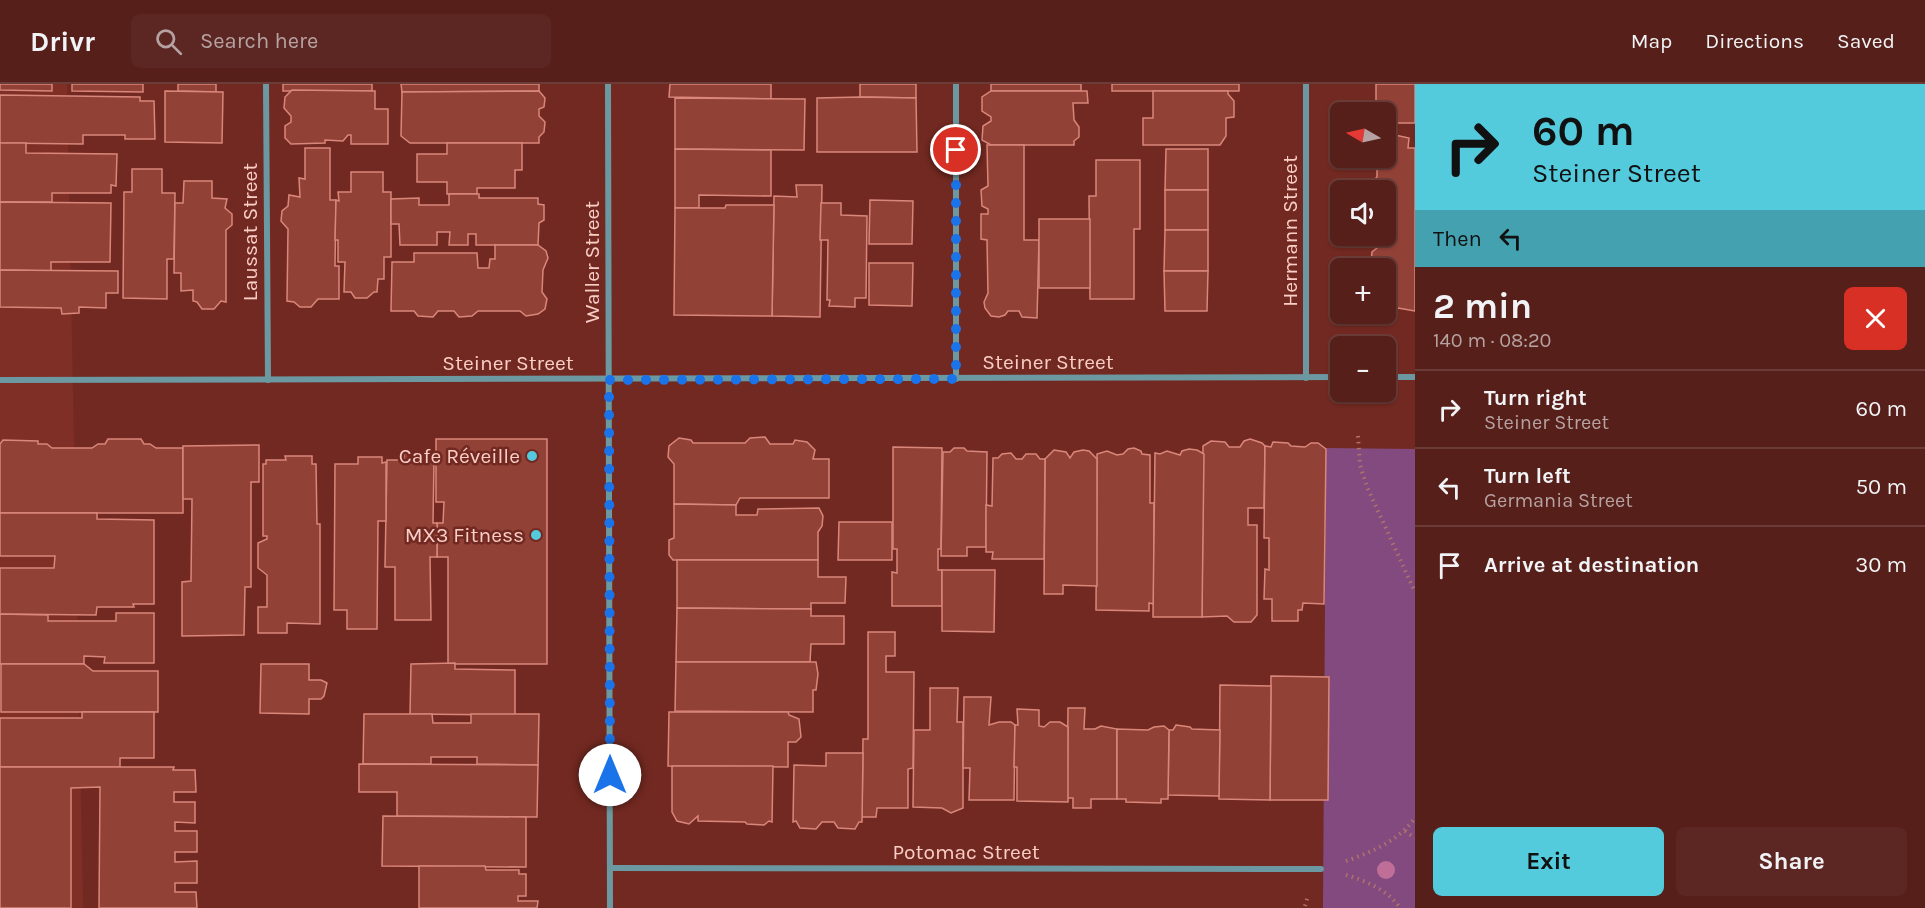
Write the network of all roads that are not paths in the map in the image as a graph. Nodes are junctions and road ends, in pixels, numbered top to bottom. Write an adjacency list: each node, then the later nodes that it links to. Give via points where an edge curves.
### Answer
1 (266, 84): 11 (street, Laussat Street)
2 (608, 84): 12 (street, Waller Street)
3 (956, 84): 9 (street)
4 (1306, 84): 8 (street, Hermann Street)
5 (1330, 377): 8 (street, Steiner Street)
6 (1396, 377): 7 (street)
7 (1415, 377)
8 (1306, 378): 9 (street, Steiner Street)
9 (956, 379): 12 (street, Steiner Street)
10 (0, 380): 11 (street, Steiner Street)
11 (267, 380): 12 (street, Steiner Street)
12 (609, 380): 13 (street, Waller Street)
13 (610, 868): 14 (street, Potomac Street); 15 (street, Waller Street)
14 (1321, 869)
15 (610, 908)

